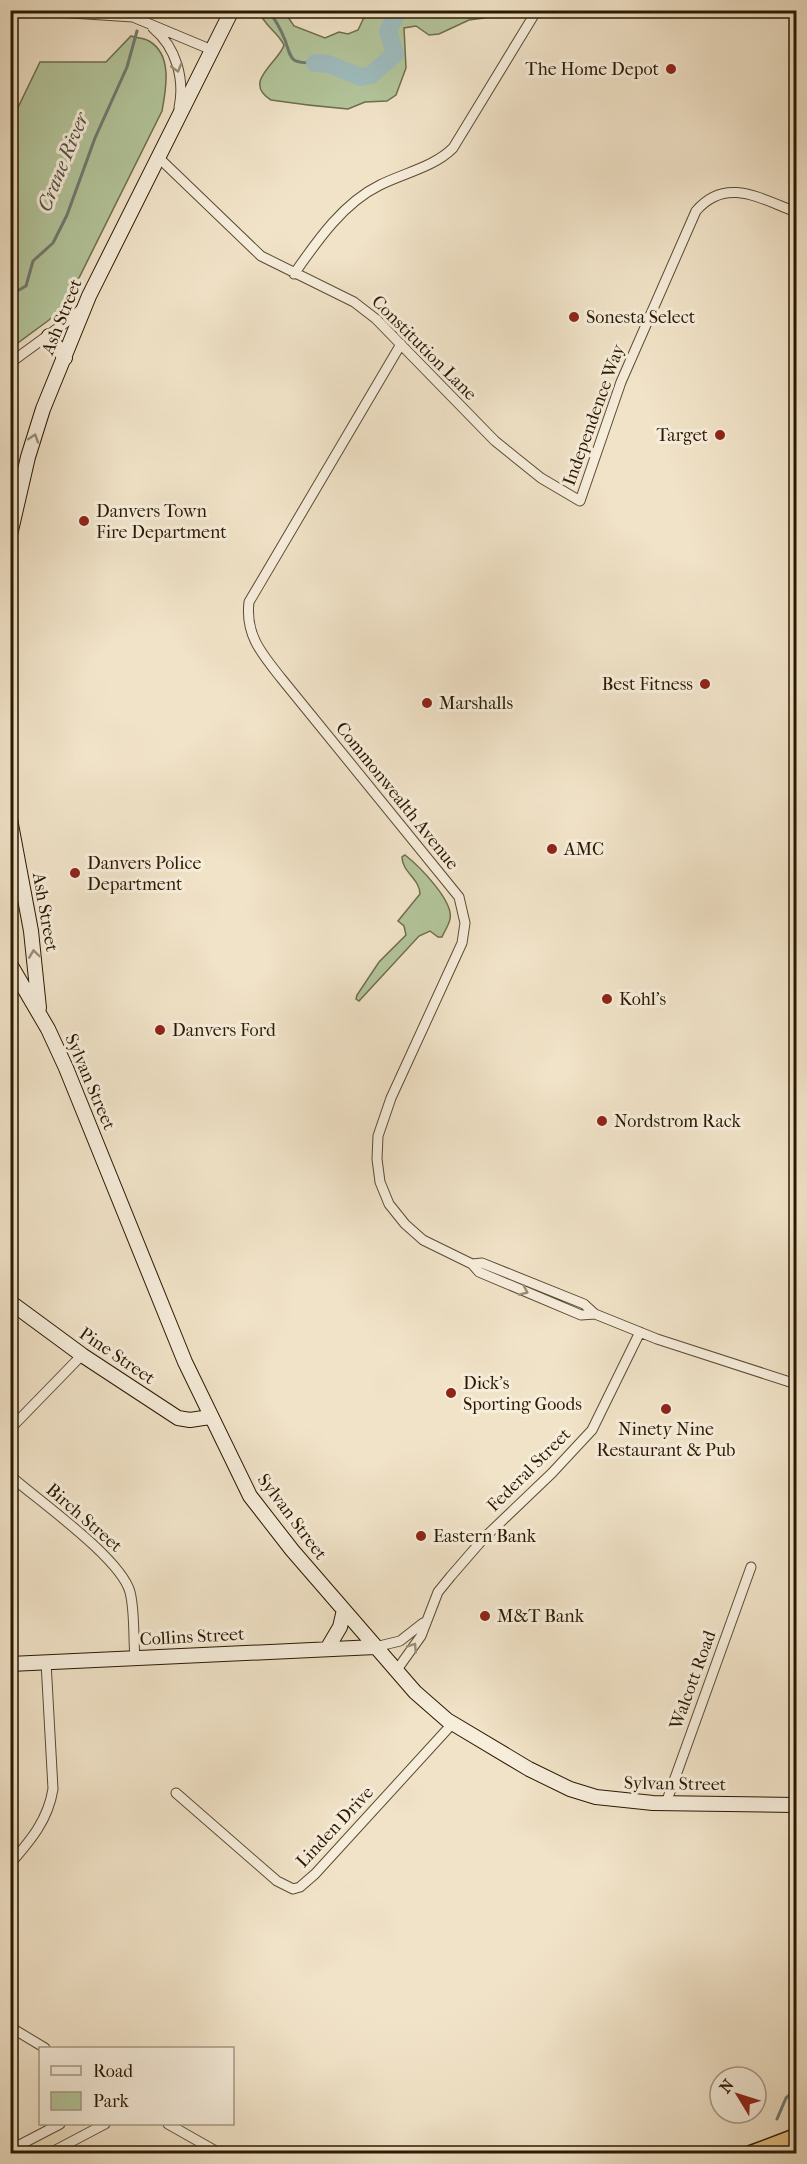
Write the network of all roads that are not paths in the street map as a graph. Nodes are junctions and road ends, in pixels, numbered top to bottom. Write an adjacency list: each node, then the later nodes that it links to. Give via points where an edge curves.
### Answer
1 (25, 10): 4 (street, via 119,14)
2 (232, 10): 5 (main road, Ash Street)
3 (537, 10): 9 (street, via 453,148 439,160 378,186 355,203 328,228)
4 (147, 22): 5 (street); 6 (street, Ash Street, one-way to 6, via 168,45 179,74 182,89)
5 (212, 50): 6 (main road, Ash Street)
6 (175, 123): 7 (main road, Ash Street)
7 (158, 157): 9 (street, Constitution Lane, via 237,236 261,256); 10 (main road, Ash Street)
8 (796, 212): 15 (street, Independence Way, via 742,192 716,195 696,211 621,382)
9 (294, 274): 12 (street, Constitution Lane, via 354,302)
10 (89, 296): 11 (street, via 73,317); 13 (main road, Ash Street)
11 (49, 336): 13 (main road); 14 (street)
12 (401, 344): 15 (street, Constitution Lane, via 495,441 541,478); 21 (street, Commonwealth Avenue, via 249,602 247,617 257,647 459,897 465,923 462,942 391,1098 378,1136 380,1182 389,1204 423,1240 472,1264 482,1263 584,1304 595,1314)
13 (65, 358): 16 (main road, Ash Street, one-way to 13, via 28,457)
14 (10, 363)
15 (580, 501)
16 (10, 535)
17 (10, 819): 19 (main road, Ash Street, one-way to 17, via 34,952)
18 (10, 964): 19 (main road, Sylvan Street)
19 (39, 1013): 24 (main road, Sylvan Street, via 66,1068)
20 (10, 1302): 22 (main road, Pine Street)
21 (640, 1332): 23 (street, Commonwealth Avenue); 29 (street, Federal Street, via 592,1430 464,1560 438,1592)
22 (81, 1355): 24 (main road, Pine Street, via 178,1418); 25 (street)
23 (796, 1384)
24 (210, 1416): 28 (main road, Sylvan Street, via 250,1496)
25 (10, 1429)
26 (14, 1479): 32 (street, Birch Street, via 122,1575 131,1601)
27 (751, 1567): 38 (street, Walcott Road)
28 (344, 1610): 30 (main road, Sylvan Street); 31 (main road, via 340,1627)
29 (425, 1621): 30 (street, Federal Street, via 400,1641); 35 (street, Federal Street, one-way to 29, via 421,1636)
30 (375, 1647): 31 (main road, Collins Street); 35 (main road, Sylvan Street)
31 (327, 1649): 32 (main road, Collins Street)
32 (135, 1657): 33 (main road, Collins Street)
33 (46, 1662): 34 (main road, Collins Street); 40 (street, via 53,1789 50,1807 33,1837)
34 (10, 1664)
35 (396, 1671): 36 (main road, Sylvan Street)
36 (453, 1724): 37 (street, Linden Drive, via 315,1875 293,1889 277,1881); 38 (main road, Sylvan Street, via 540,1776 570,1789 621,1802)
37 (176, 1793)
38 (666, 1803): 39 (main road, Sylvan Street)
39 (796, 1805)
40 (10, 1864)
41 (10, 2027): 42 (street)
42 (42, 2047)
43 (58, 2125): 47 (street)
44 (103, 2125): 48 (street)
45 (170, 2125): 49 (street)
46 (796, 2137): 50 (highway)
47 (10, 2150)
48 (48, 2154)
49 (221, 2154)
50 (751, 2154)

